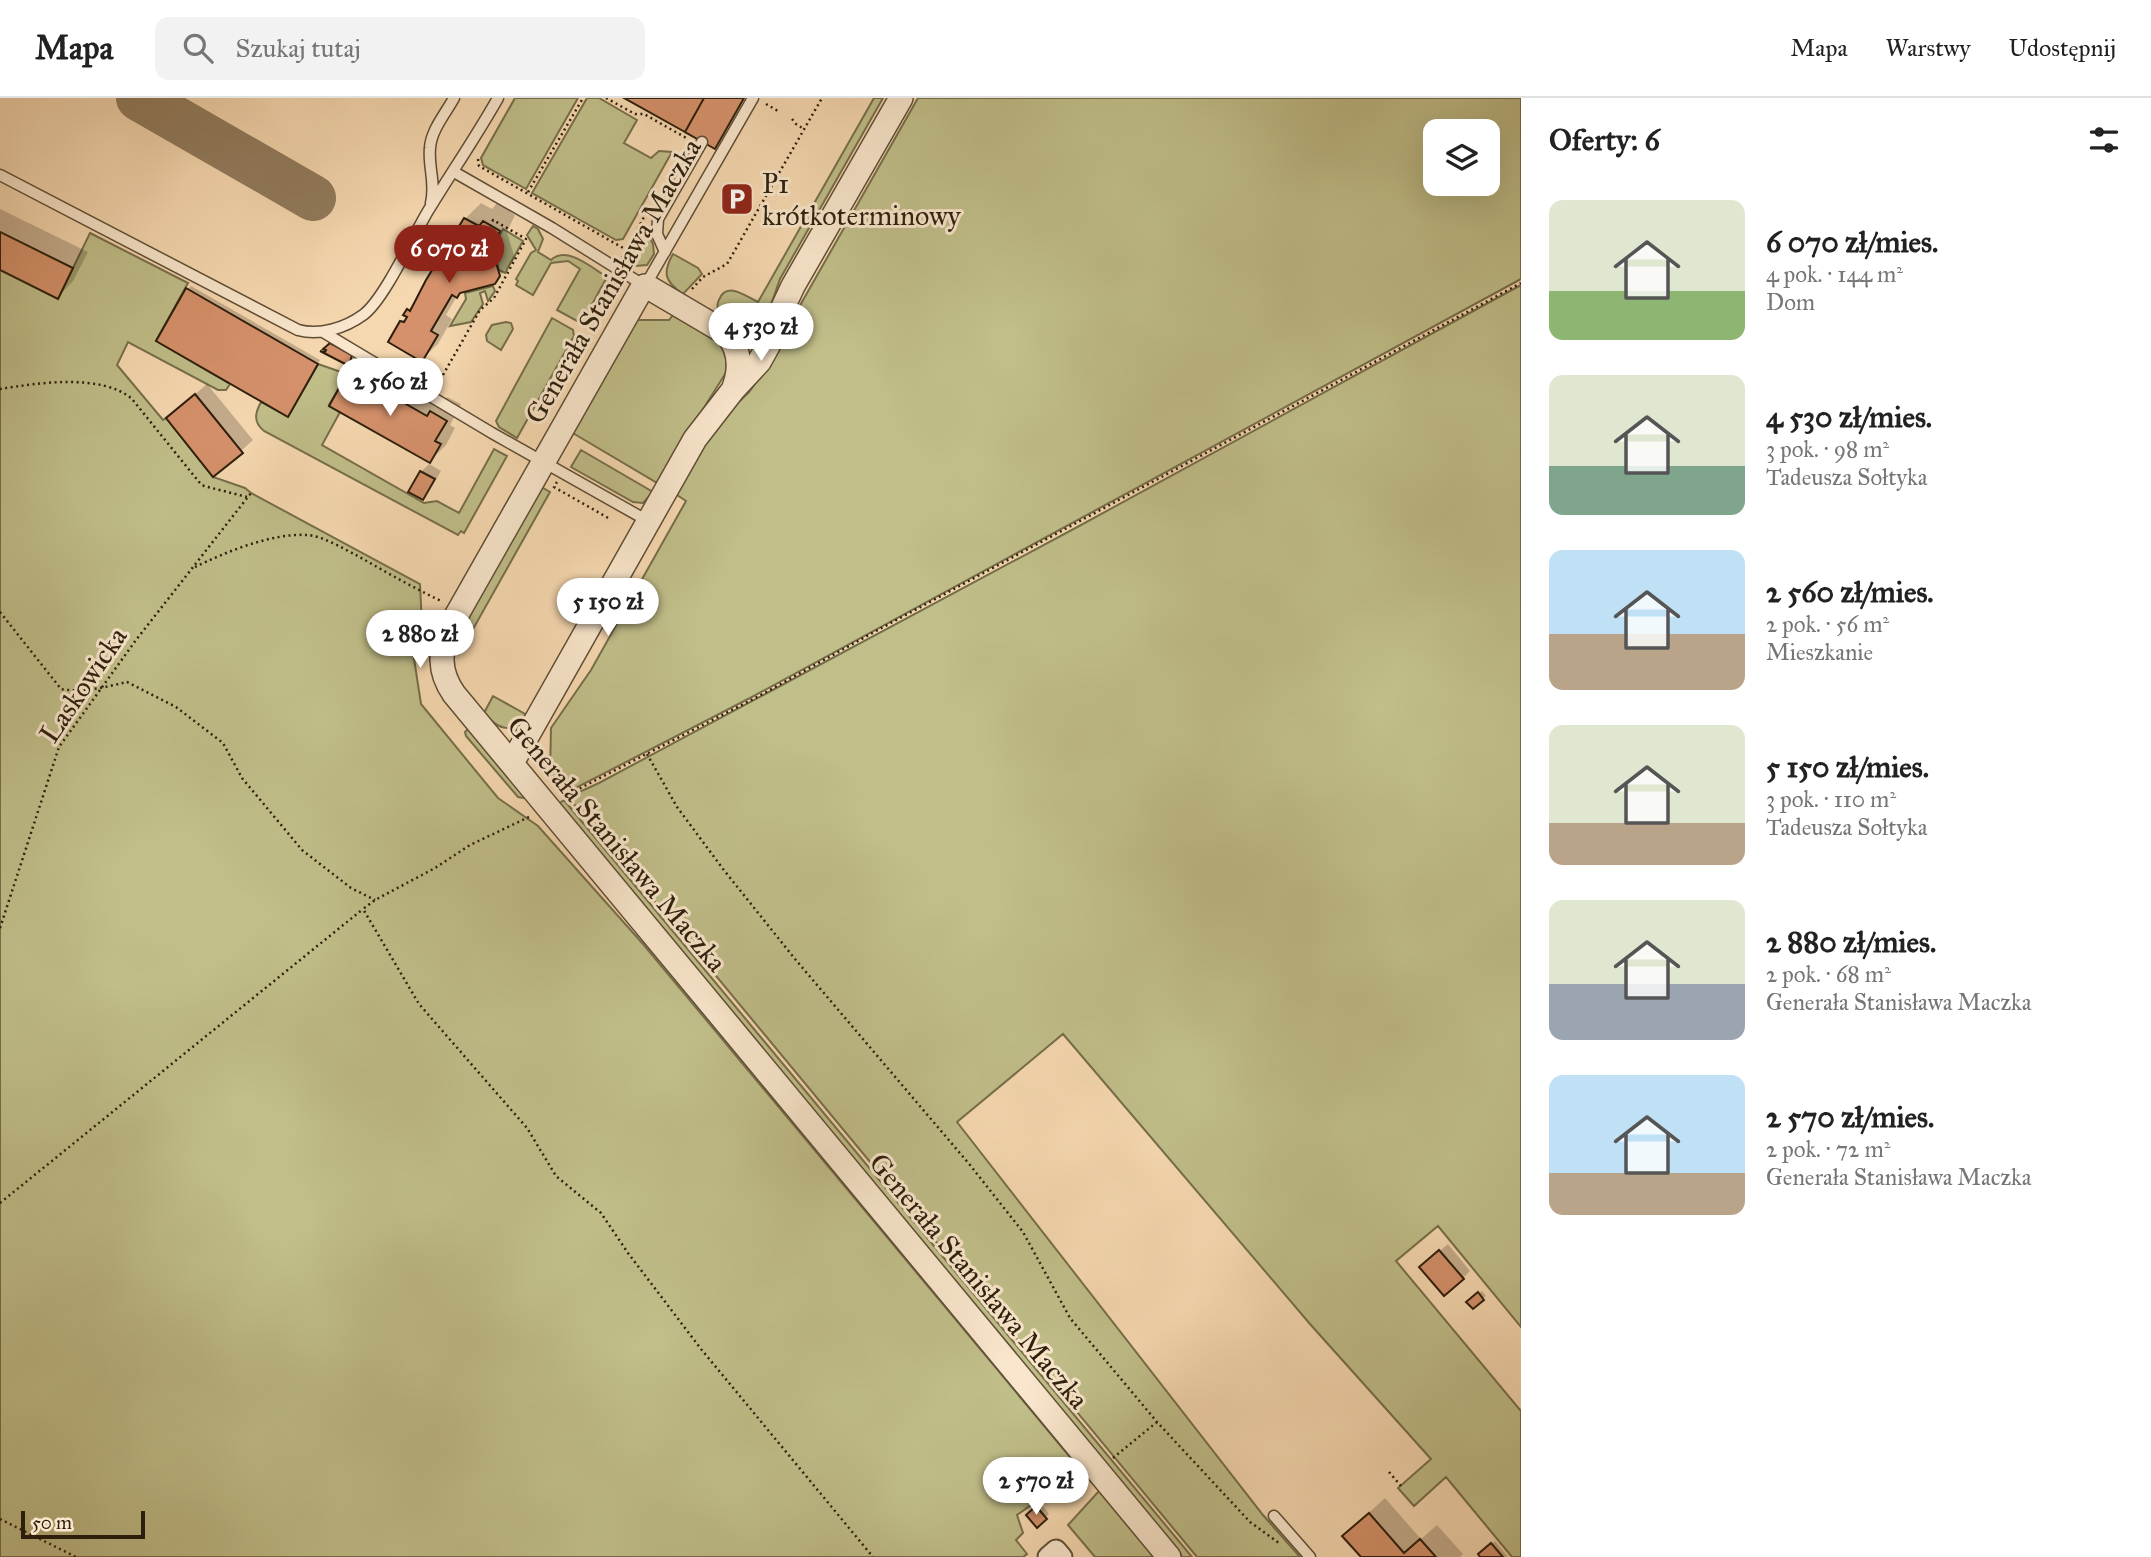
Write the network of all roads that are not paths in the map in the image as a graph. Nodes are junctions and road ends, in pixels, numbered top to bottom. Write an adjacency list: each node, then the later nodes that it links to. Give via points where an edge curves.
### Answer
1 (454, 98): 8 (lane, via 431,141 434,187)
2 (498, 98): 6 (lane)
3 (901, 98): 11 (street)
4 (756, 99): 9 (lane, Generała Stanisława Maczka)
5 (702, 142): 9 (lane, via 658,219 657,234)
6 (454, 172): 8 (lane); 10 (lane)
7 (0, 175): 12 (lane, via 298,330)
8 (428, 210): 12 (lane, via 370,309)
9 (665, 252): 10 (lane, Generała Stanisława Maczka)
10 (645, 286): 13 (street); 15 (street, Generała Stanisława Maczka)
11 (778, 318): 13 (street, via 760,336); 14 (street, via 759,362)
12 (323, 332): 15 (lane)
13 (731, 339): 14 (street, via 739,362)
14 (733, 390): 16 (street, via 695,439)
15 (543, 462): 16 (lane); 17 (street, Generała Stanisława Maczka, via 451,625 441,654 448,685)
16 (649, 521): 17 (street)
17 (512, 763): 21 (street, Generała Stanisława Maczka)
18 (1274, 1516): 22 (lane)
19 (1048, 1557): 20 (street, via 1056,1550)
20 (1062, 1557)
21 (1169, 1557)
22 (1310, 1557)

